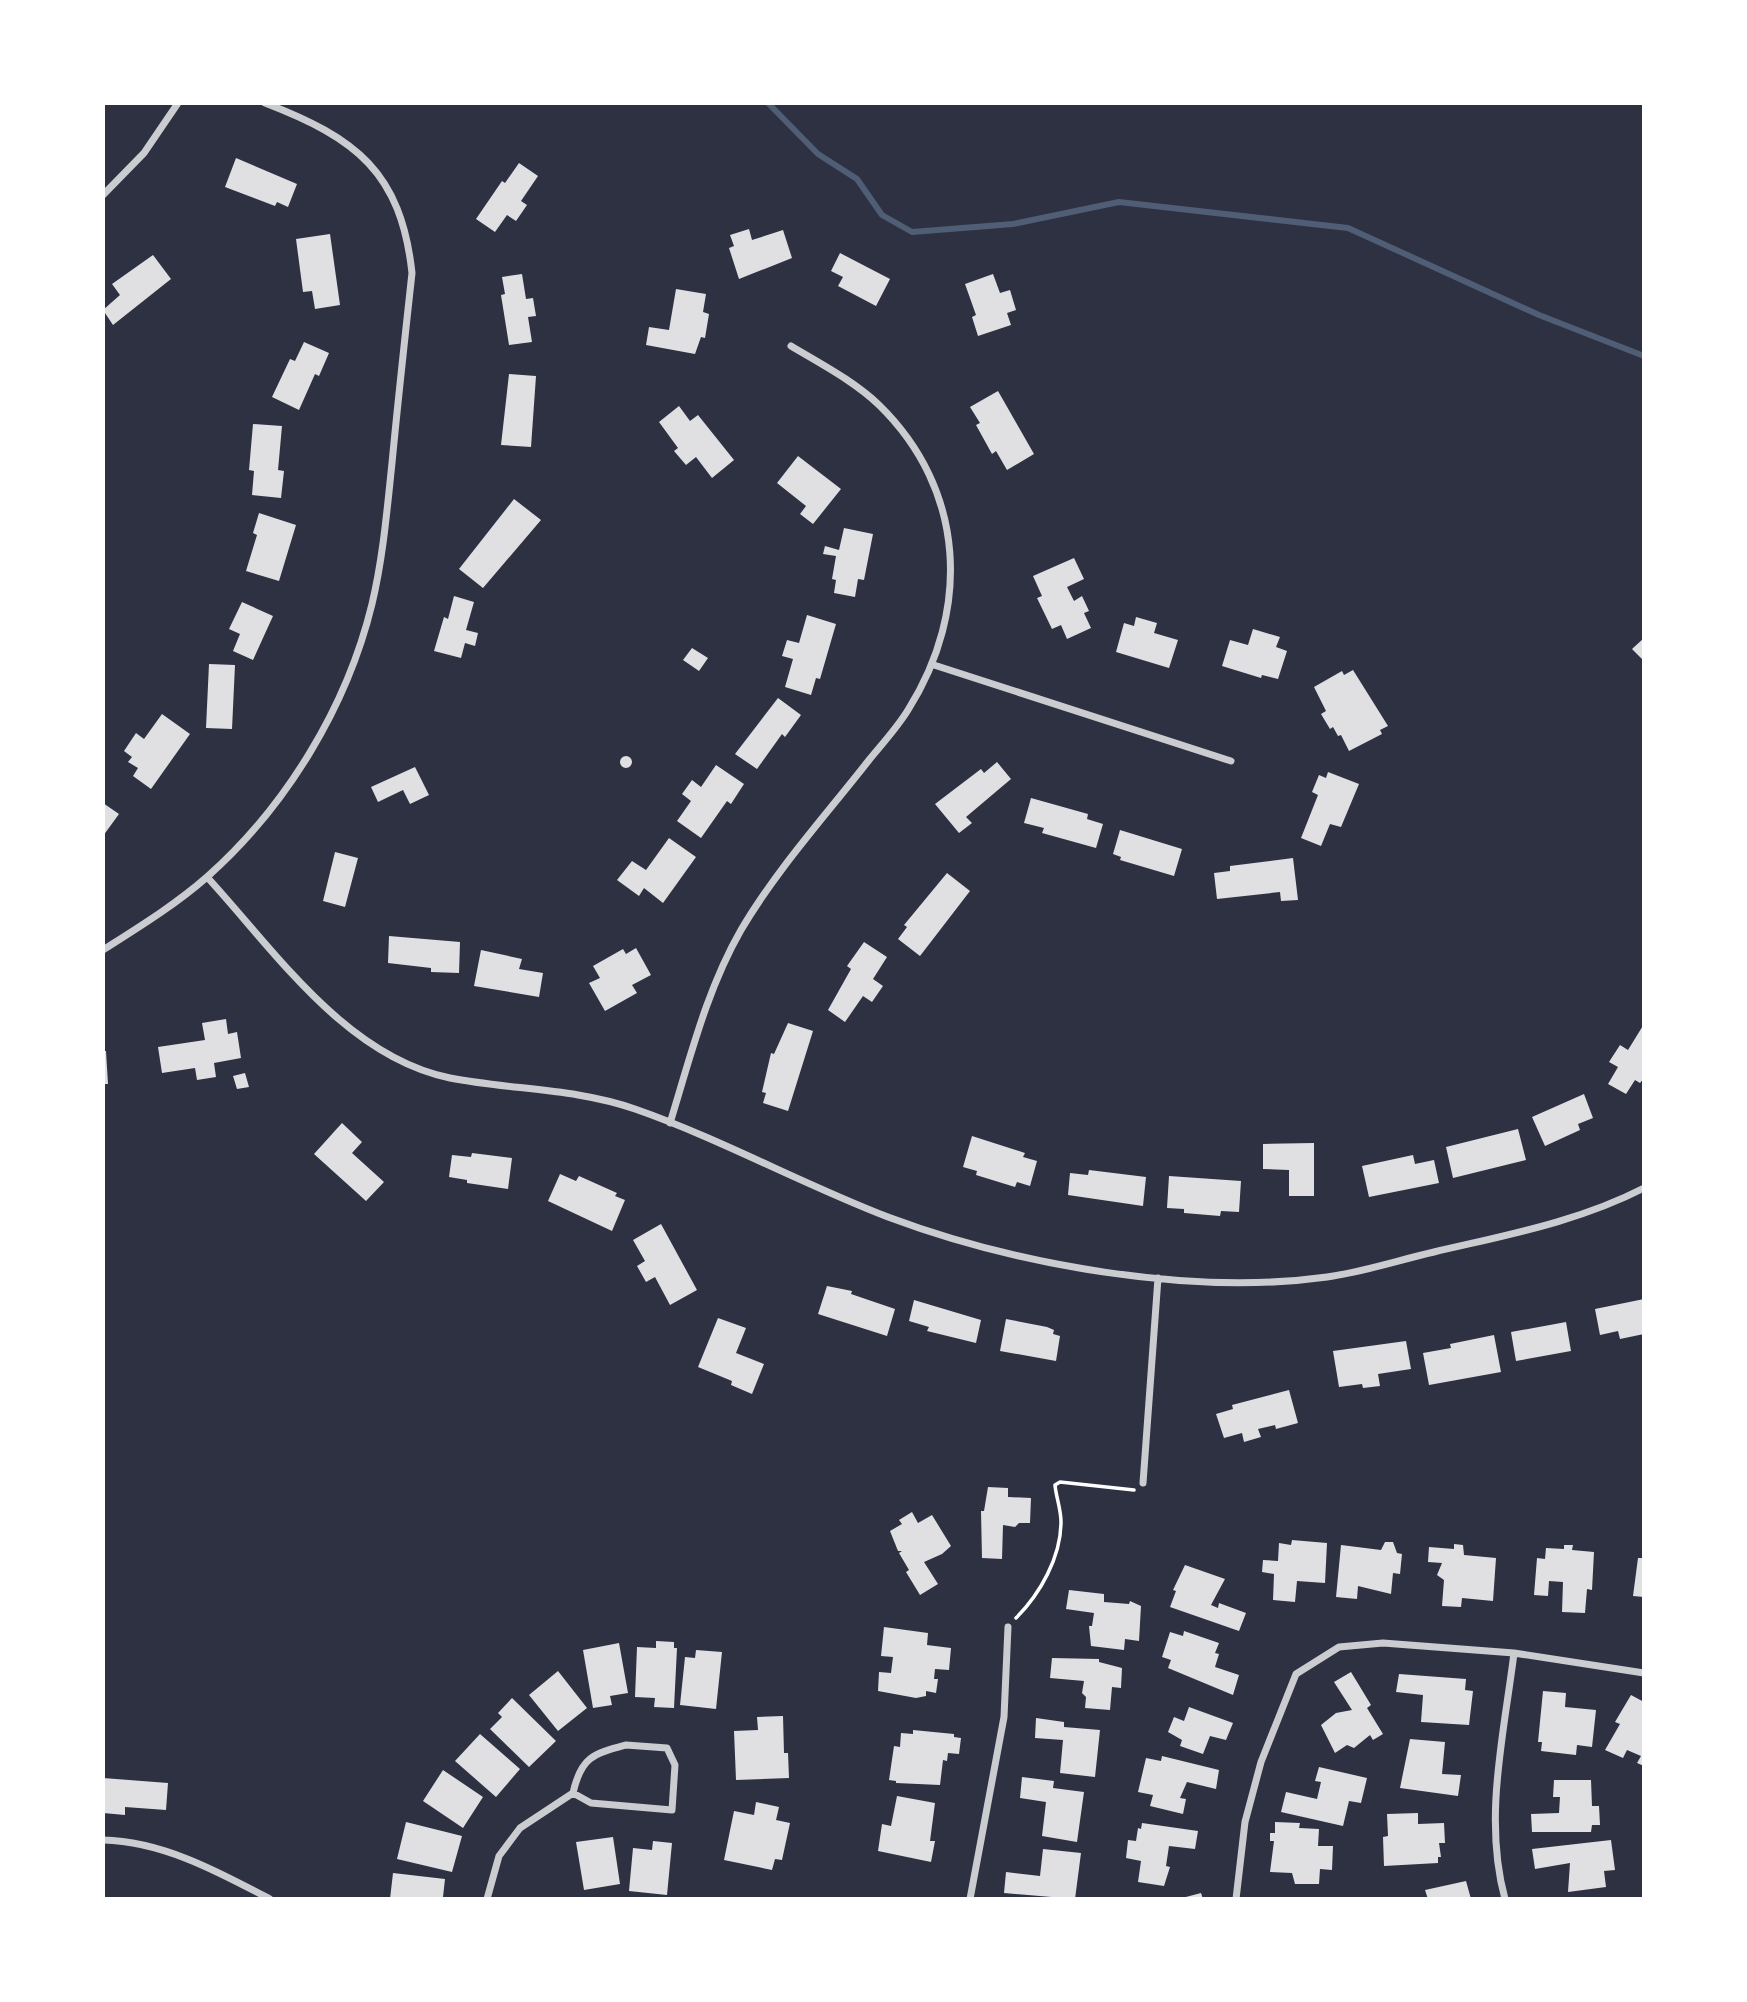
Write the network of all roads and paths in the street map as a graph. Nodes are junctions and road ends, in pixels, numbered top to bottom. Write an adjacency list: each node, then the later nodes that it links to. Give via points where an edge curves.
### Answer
1 (178, 103): 3 (street, via 144,153)
2 (265, 103): 7 (street, via 336,134 380,176 408,239 412,274 382,552 358,650 330,717 297,773 253,831)
3 (103, 195)
4 (791, 346): 5 (street, via 879,405 910,441 932,479 947,525 952,573 948,621)
5 (934, 665): 6 (street); 9 (street, via 907,712 764,894 741,930 707,1006)
6 (1231, 761)
7 (207, 877): 8 (street); 9 (street, via 333,1016 387,1055 450,1078 600,1098)
8 (103, 950)
9 (670, 1123): 11 (street, via 937,1234 1049,1262)
10 (1644, 1188): 11 (street, via 1560,1222 1329,1276 1260,1282)
11 (1158, 1278): 12 (street)
12 (1143, 1483): 13 (path, via 1137,1490 1055,1485 1061,1518 1056,1555 1031,1603)
13 (1008, 1627): 20 (street, via 1004,1717)
14 (1514, 1653): 15 (street); 21 (street, via 1383,1643 1339,1647 1296,1674 1258,1773 1245,1822); 22 (street, via 1494,1825)
15 (1644, 1673)
16 (573, 1793): 16 (street, via 578,1772 594,1754 626,1745 667,1748 675,1766 672,1811 591,1803); 19 (street, via 520,1828 499,1856)
17 (103, 1840): 18 (street, via 158,1848)
18 (270, 1899)
19 (487, 1899)
20 (970, 1899)
21 (1236, 1899)
22 (1505, 1899)

